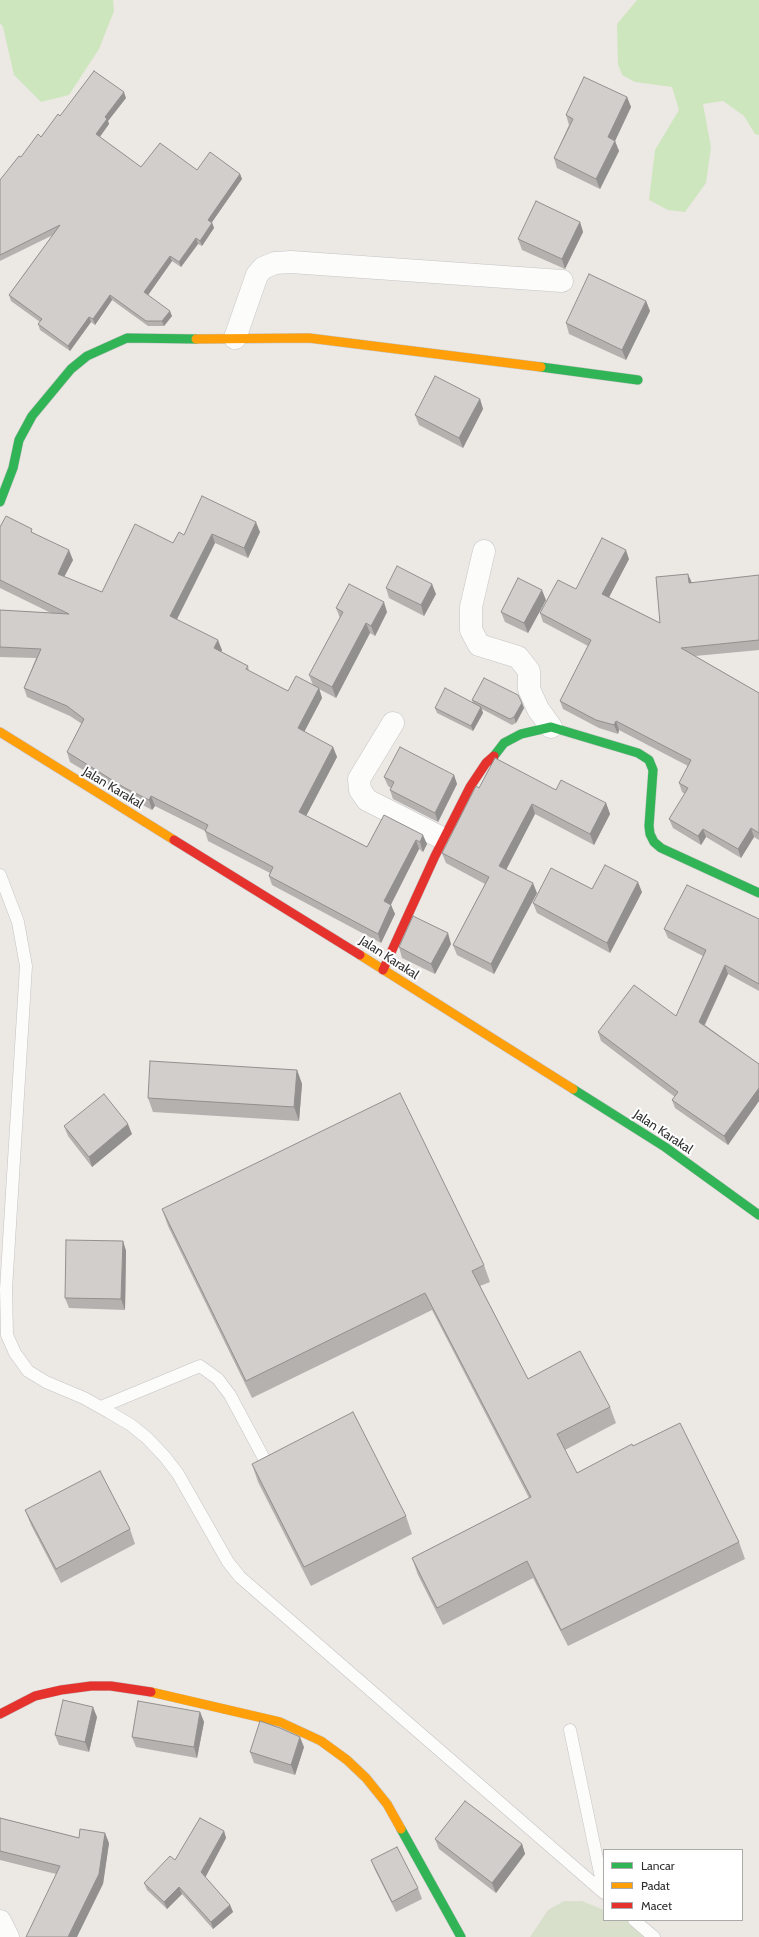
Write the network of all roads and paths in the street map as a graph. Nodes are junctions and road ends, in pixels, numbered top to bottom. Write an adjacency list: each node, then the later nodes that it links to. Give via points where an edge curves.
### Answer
1 (562, 281): 2 (street, via 276,263 263,268 257,275)
2 (235, 338): 3 (street, via 309,338); 4 (street, via 127,338 87,356 55,387 25,427)
3 (638, 380)
4 (0, 502)
5 (484, 551): 7 (street, via 471,607 471,630 480,645 518,657 529,671 529,689)
6 (393, 723): 9 (street, via 359,780 360,790 367,800)
7 (551, 728): 9 (street, via 521,734 504,743 479,772); 11 (street, via 638,753 649,760 653,770 649,826 654,842 661,848)
8 (0, 732): 12 (street, Jalan Karakal)
9 (444, 839): 12 (street)
10 (0, 875): 14 (lane, via 18,922 26,966 6,1289 7,1335 15,1353 28,1370 46,1382)
11 (759, 893)
12 (383, 970): 13 (street, Jalan Karakal, via 665,1147)
13 (759, 1215)
14 (101, 1407): 15 (lane, via 200,1366 218,1379 230,1395); 19 (lane, via 131,1425 165,1457 178,1474 228,1562 240,1577)
15 (268, 1466)
16 (0, 1714): 23 (street, via 35,1696 91,1686 111,1686 140,1690 280,1722 321,1741 366,1778 387,1804)
17 (570, 1730): 18 (lane)
18 (603, 1888)
19 (603, 1892)
20 (0, 1921): 22 (street)
21 (635, 1921): 24 (lane)
22 (8, 1937)
23 (461, 1937)
24 (654, 1937)

